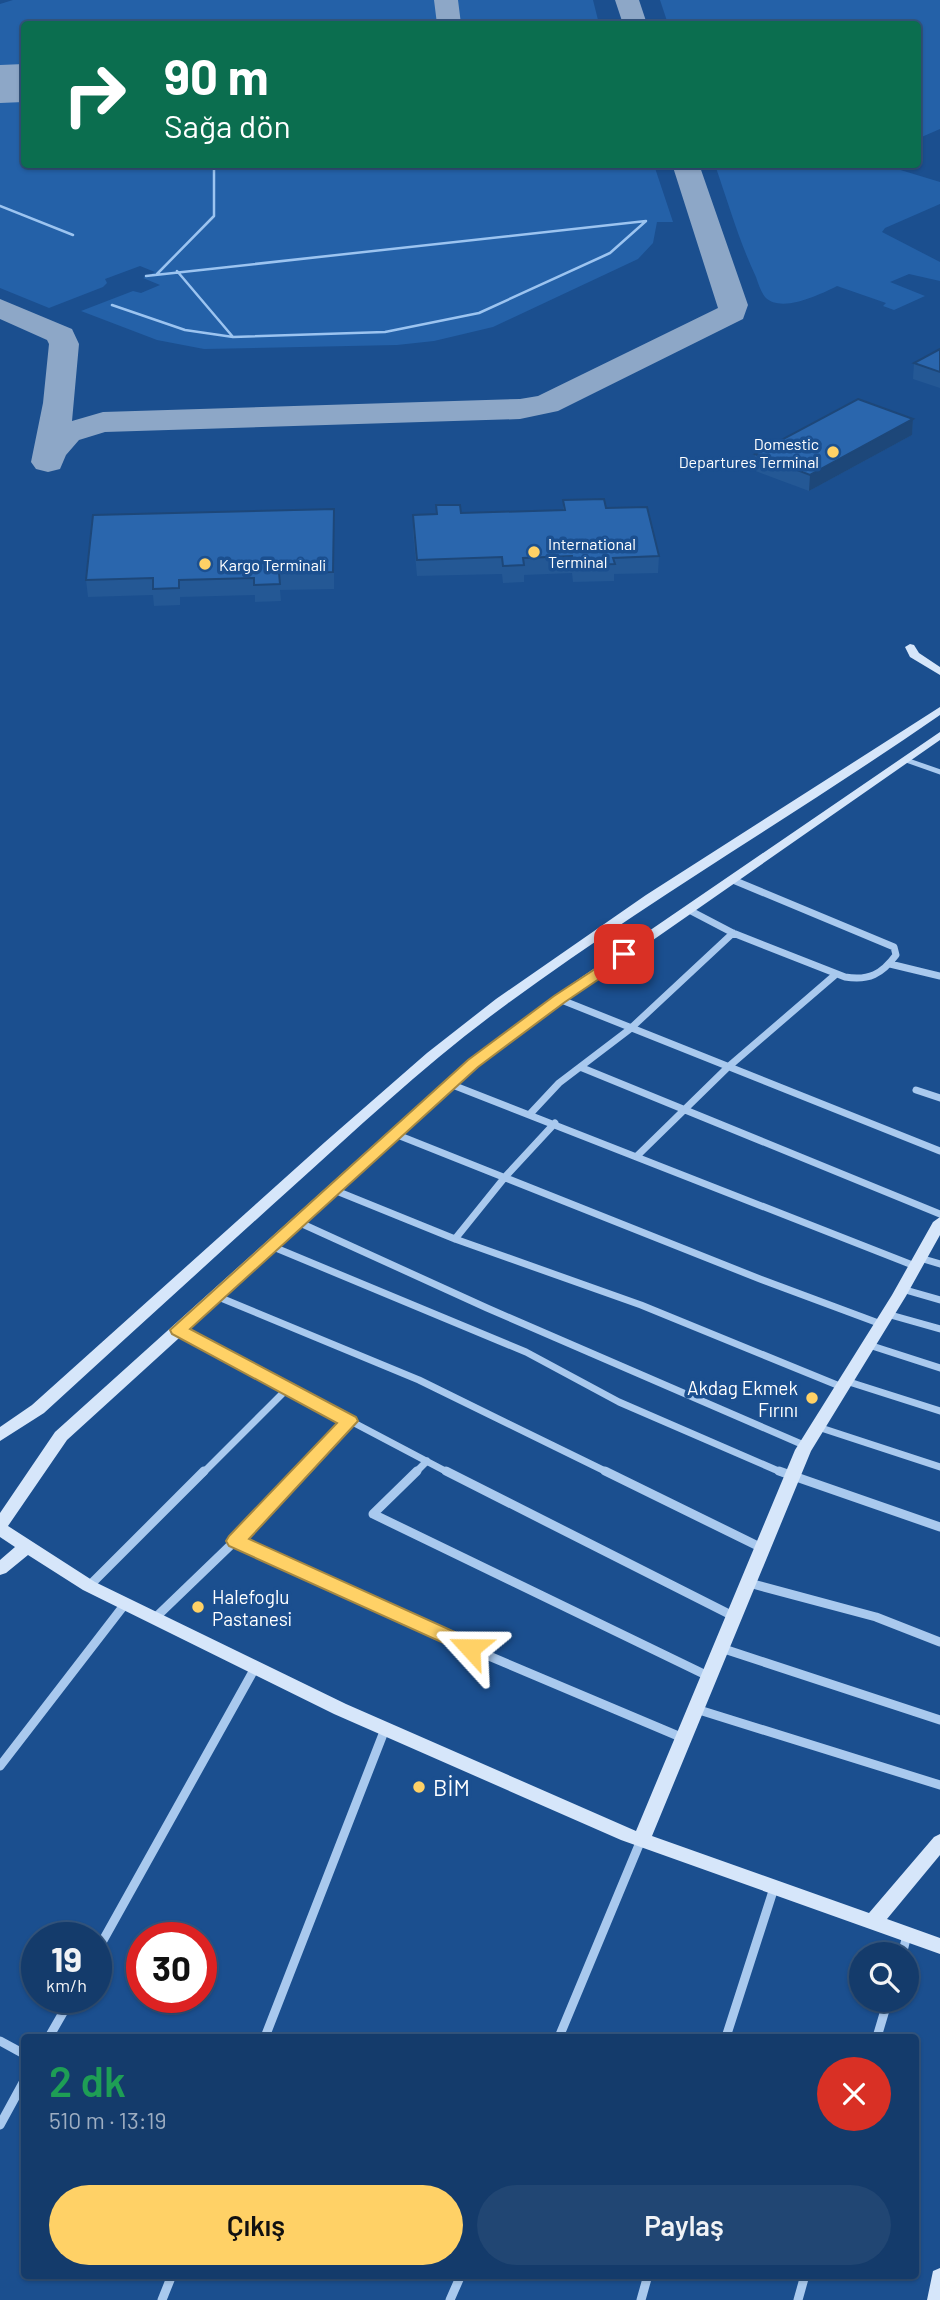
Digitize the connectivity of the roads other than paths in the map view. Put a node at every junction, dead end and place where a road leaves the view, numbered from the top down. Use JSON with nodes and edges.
{"nodes":[{"id":1,"x":910,"y":647,"type":"dead end"},
{"id":2,"x":940,"y":671,"type":"edge"},
{"id":3,"x":940,"y":710,"type":"edge"},
{"id":4,"x":940,"y":735,"type":"edge"},
{"id":5,"x":906,"y":760,"type":"junction"},
{"id":6,"x":940,"y":772,"type":"edge"},
{"id":7,"x":733,"y":880,"type":"junction"},
{"id":8,"x":689,"y":910,"type":"junction"},
{"id":9,"x":733,"y":933,"type":"junction"},
{"id":10,"x":890,"y":964,"type":"junction"},
{"id":11,"x":835,"y":975,"type":"junction"},
{"id":12,"x":940,"y":975,"type":"edge"},
{"id":13,"x":559,"y":999,"type":"junction"},
{"id":14,"x":630,"y":1029,"type":"junction"},
{"id":15,"x":580,"y":1067,"type":"junction"},
{"id":16,"x":727,"y":1068,"type":"junction"},
{"id":17,"x":450,"y":1084,"type":"junction"},
{"id":18,"x":916,"y":1090,"type":"dead end"},
{"id":19,"x":940,"y":1098,"type":"edge"},
{"id":20,"x":682,"y":1110,"type":"junction"},
{"id":21,"x":530,"y":1114,"type":"junction"},
{"id":22,"x":555,"y":1123,"type":"junction"},
{"id":23,"x":395,"y":1134,"type":"junction"},
{"id":24,"x":940,"y":1151,"type":"edge"},
{"id":25,"x":637,"y":1156,"type":"junction"},
{"id":26,"x":505,"y":1177,"type":"junction"},
{"id":27,"x":334,"y":1190,"type":"junction"},
{"id":28,"x":940,"y":1214,"type":"edge"},
{"id":29,"x":298,"y":1222,"type":"junction"},
{"id":30,"x":940,"y":1222,"type":"edge"},
{"id":31,"x":455,"y":1239,"type":"junction"},
{"id":32,"x":271,"y":1246,"type":"junction"},
{"id":33,"x":917,"y":1262,"type":"junction"},
{"id":34,"x":940,"y":1264,"type":"edge"},
{"id":35,"x":902,"y":1289,"type":"junction"},
{"id":36,"x":216,"y":1296,"type":"junction"},
{"id":37,"x":940,"y":1300,"type":"edge"},
{"id":38,"x":884,"y":1319,"type":"junction"},
{"id":39,"x":940,"y":1329,"type":"edge"},
{"id":40,"x":178,"y":1330,"type":"junction"},
{"id":41,"x":868,"y":1344,"type":"junction"},
{"id":42,"x":940,"y":1368,"type":"edge"},
{"id":43,"x":844,"y":1384,"type":"junction"},
{"id":44,"x":287,"y":1389,"type":"junction"},
{"id":45,"x":940,"y":1411,"type":"edge"},
{"id":46,"x":349,"y":1421,"type":"junction"},
{"id":47,"x":818,"y":1426,"type":"junction"},
{"id":48,"x":0,"y":1436,"type":"edge"},
{"id":49,"x":806,"y":1446,"type":"junction"},
{"id":50,"x":427,"y":1461,"type":"junction"},
{"id":51,"x":940,"y":1467,"type":"edge"},
{"id":52,"x":792,"y":1477,"type":"junction"},
{"id":53,"x":0,"y":1527,"type":"edge"},
{"id":54,"x":940,"y":1527,"type":"edge"},
{"id":55,"x":235,"y":1541,"type":"junction"},
{"id":56,"x":26,"y":1547,"type":"junction"},
{"id":57,"x":762,"y":1548,"type":"junction"},
{"id":58,"x":0,"y":1569,"type":"edge"},
{"id":59,"x":748,"y":1583,"type":"junction"},
{"id":60,"x":89,"y":1586,"type":"junction"},
{"id":61,"x":125,"y":1604,"type":"junction"},
{"id":62,"x":734,"y":1616,"type":"junction"},
{"id":63,"x":155,"y":1618,"type":"junction"},
{"id":64,"x":940,"y":1642,"type":"edge"},
{"id":65,"x":721,"y":1648,"type":"junction"},
{"id":66,"x":255,"y":1668,"type":"junction"},
{"id":67,"x":709,"y":1677,"type":"junction"},
{"id":68,"x":695,"y":1709,"type":"junction"},
{"id":69,"x":940,"y":1720,"type":"edge"},
{"id":70,"x":385,"y":1729,"type":"junction"},
{"id":71,"x":683,"y":1738,"type":"junction"},
{"id":72,"x":0,"y":1766,"type":"edge"},
{"id":73,"x":940,"y":1784,"type":"edge"},
{"id":74,"x":641,"y":1840,"type":"junction"},
{"id":75,"x":940,"y":1842,"type":"edge"},
{"id":76,"x":774,"y":1888,"type":"junction"},
{"id":77,"x":872,"y":1923,"type":"junction"},
{"id":78,"x":112,"y":1924,"type":"edge"},
{"id":79,"x":908,"y":1935,"type":"junction"},
{"id":80,"x":906,"y":1942,"type":"edge"},
{"id":81,"x":940,"y":1946,"type":"edge"},
{"id":82,"x":884,"y":2012,"type":"edge"},
{"id":83,"x":63,"y":2013,"type":"edge"},
{"id":84,"x":51,"y":2034,"type":"edge"},
{"id":85,"x":266,"y":2034,"type":"edge"},
{"id":86,"x":560,"y":2034,"type":"edge"},
{"id":87,"x":727,"y":2034,"type":"edge"},
{"id":88,"x":878,"y":2034,"type":"edge"},
{"id":89,"x":0,"y":2041,"type":"edge"},
{"id":90,"x":21,"y":2052,"type":"edge"},
{"id":91,"x":21,"y":2086,"type":"edge"},
{"id":92,"x":0,"y":2125,"type":"edge"},
{"id":93,"x":940,"y":2278,"type":"edge"},
{"id":94,"x":170,"y":2279,"type":"edge"},
{"id":95,"x":459,"y":2279,"type":"edge"},
{"id":96,"x":647,"y":2279,"type":"edge"},
{"id":97,"x":805,"y":2279,"type":"edge"},
{"id":98,"x":162,"y":2300,"type":"edge"},
{"id":99,"x":450,"y":2300,"type":"edge"},
{"id":100,"x":640,"y":2300,"type":"edge"},
{"id":101,"x":798,"y":2300,"type":"edge"},
{"id":102,"x":937,"y":2300,"type":"edge"}],
"edges":[{"from":1,"to":2,"type":"main road"},
{"from":3,"to":48,"type":"main road"},
{"from":4,"to":5,"type":"main road"},
{"from":5,"to":6,"type":"street"},
{"from":5,"to":7,"type":"main road"},
{"from":7,"to":8,"type":"main road"},
{"from":7,"to":10,"type":"street"},
{"from":8,"to":9,"type":"street"},
{"from":8,"to":13,"type":"main road"},
{"from":9,"to":11,"type":"street"},
{"from":9,"to":14,"type":"street"},
{"from":10,"to":11,"type":"street"},
{"from":10,"to":12,"type":"street"},
{"from":11,"to":16,"type":"street"},
{"from":13,"to":14,"type":"street"},
{"from":13,"to":17,"type":"main road"},
{"from":14,"to":15,"type":"street"},
{"from":14,"to":16,"type":"street"},
{"from":15,"to":20,"type":"street"},
{"from":15,"to":21,"type":"street"},
{"from":16,"to":20,"type":"street"},
{"from":16,"to":24,"type":"street"},
{"from":17,"to":21,"type":"street"},
{"from":17,"to":23,"type":"main road"},
{"from":18,"to":19,"type":"street"},
{"from":20,"to":25,"type":"street"},
{"from":20,"to":28,"type":"street"},
{"from":21,"to":22,"type":"street"},
{"from":22,"to":25,"type":"street"},
{"from":22,"to":26,"type":"street"},
{"from":23,"to":26,"type":"street"},
{"from":23,"to":27,"type":"main road"},
{"from":25,"to":33,"type":"street"},
{"from":26,"to":31,"type":"street"},
{"from":26,"to":38,"type":"street"},
{"from":27,"to":29,"type":"main road"},
{"from":27,"to":31,"type":"street"},
{"from":29,"to":32,"type":"main road"},
{"from":29,"to":49,"type":"street"},
{"from":30,"to":33,"type":"main road"},
{"from":31,"to":43,"type":"street"},
{"from":32,"to":36,"type":"main road"},
{"from":32,"to":52,"type":"street"},
{"from":33,"to":34,"type":"street"},
{"from":33,"to":35,"type":"main road"},
{"from":35,"to":37,"type":"street"},
{"from":35,"to":38,"type":"main road"},
{"from":36,"to":40,"type":"main road"},
{"from":36,"to":57,"type":"street"},
{"from":38,"to":39,"type":"street"},
{"from":38,"to":41,"type":"main road"},
{"from":40,"to":44,"type":"street"},
{"from":40,"to":53,"type":"main road"},
{"from":41,"to":42,"type":"street"},
{"from":41,"to":43,"type":"main road"},
{"from":43,"to":45,"type":"street"},
{"from":43,"to":47,"type":"main road"},
{"from":44,"to":46,"type":"street"},
{"from":44,"to":60,"type":"street"},
{"from":46,"to":50,"type":"street"},
{"from":46,"to":55,"type":"street"},
{"from":47,"to":49,"type":"main road"},
{"from":47,"to":51,"type":"street"},
{"from":49,"to":52,"type":"main road"},
{"from":50,"to":62,"type":"street"},
{"from":50,"to":67,"type":"street"},
{"from":52,"to":54,"type":"street"},
{"from":52,"to":57,"type":"main road"},
{"from":53,"to":56,"type":"main road"},
{"from":55,"to":63,"type":"street"},
{"from":55,"to":71,"type":"street"},
{"from":56,"to":58,"type":"main road"},
{"from":56,"to":60,"type":"main road"},
{"from":57,"to":59,"type":"main road"},
{"from":59,"to":62,"type":"main road"},
{"from":59,"to":64,"type":"street"},
{"from":60,"to":61,"type":"main road"},
{"from":61,"to":63,"type":"main road"},
{"from":61,"to":72,"type":"street"},
{"from":62,"to":65,"type":"main road"},
{"from":63,"to":66,"type":"main road"},
{"from":65,"to":67,"type":"main road"},
{"from":65,"to":69,"type":"street"},
{"from":66,"to":70,"type":"main road"},
{"from":66,"to":78,"type":"street"},
{"from":67,"to":68,"type":"main road"},
{"from":68,"to":71,"type":"main road"},
{"from":68,"to":73,"type":"street"},
{"from":70,"to":74,"type":"main road"},
{"from":70,"to":85,"type":"street"},
{"from":71,"to":74,"type":"main road"},
{"from":74,"to":76,"type":"main road"},
{"from":74,"to":86,"type":"street"},
{"from":75,"to":77,"type":"main road"},
{"from":76,"to":77,"type":"main road"},
{"from":76,"to":87,"type":"street"},
{"from":77,"to":79,"type":"main road"},
{"from":79,"to":80,"type":"street"},
{"from":79,"to":81,"type":"main road"},
{"from":82,"to":88,"type":"street"},
{"from":83,"to":84,"type":"street"},
{"from":89,"to":90,"type":"street"},
{"from":91,"to":92,"type":"street"},
{"from":93,"to":102,"type":"main road"},
{"from":94,"to":98,"type":"street"},
{"from":95,"to":99,"type":"street"},
{"from":96,"to":100,"type":"street"},
{"from":97,"to":101,"type":"street"}]}
